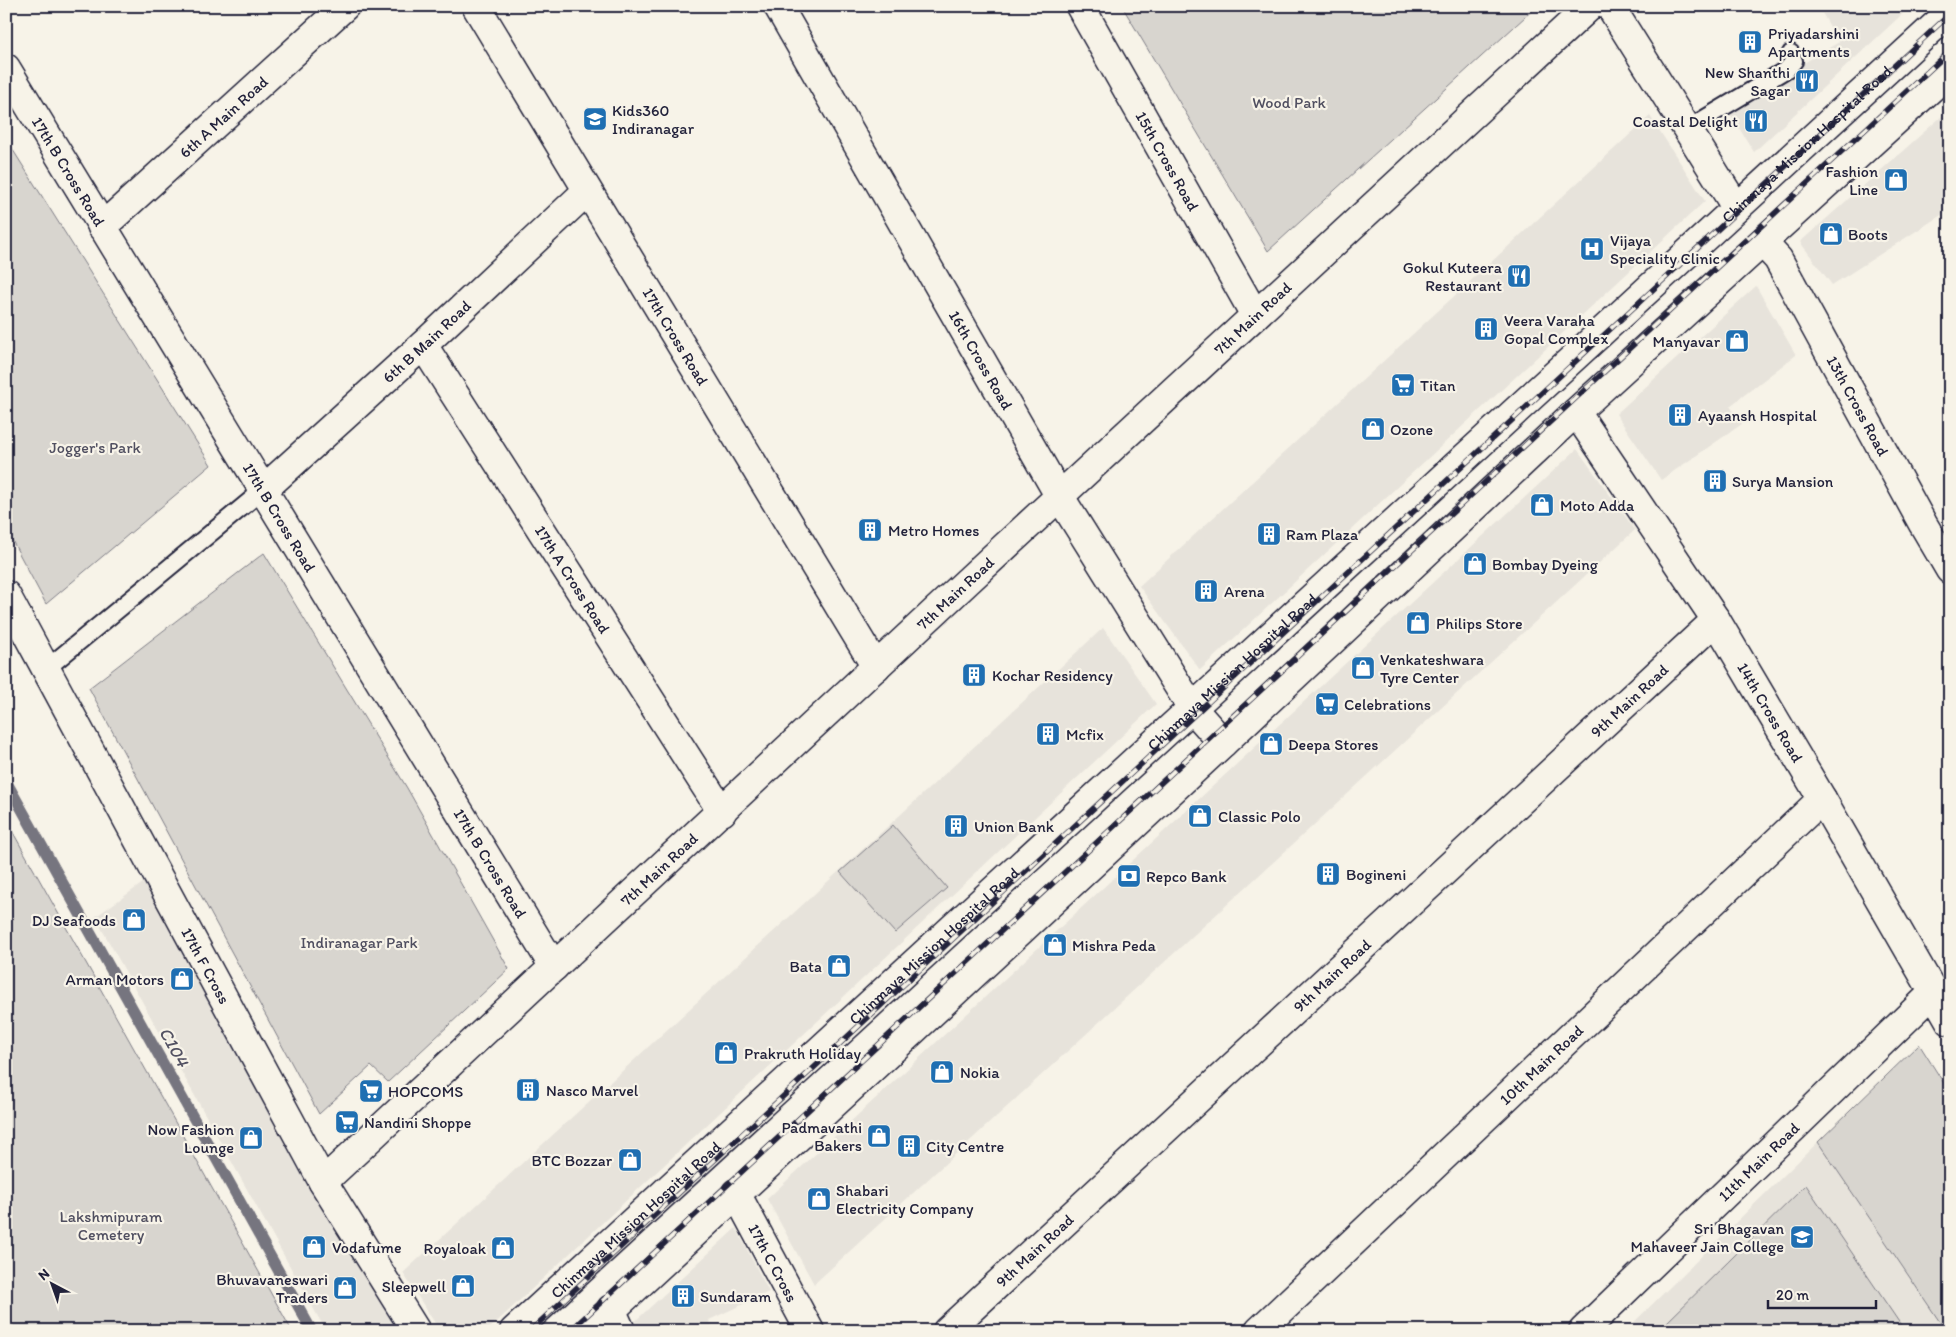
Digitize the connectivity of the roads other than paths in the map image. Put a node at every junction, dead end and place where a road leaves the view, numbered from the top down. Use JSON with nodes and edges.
{"nodes":[{"id":1,"x":345,"y":6,"type":"edge"},
{"id":2,"x":476,"y":6,"type":"edge"},
{"id":3,"x":778,"y":6,"type":"edge"},
{"id":4,"x":1080,"y":6,"type":"edge"},
{"id":5,"x":1590,"y":6,"type":"edge"},
{"id":6,"x":1610,"y":6,"type":"edge"},
{"id":7,"x":1950,"y":12,"type":"edge"},
{"id":8,"x":1791,"y":53,"type":"dead end"},
{"id":9,"x":6,"y":68,"type":"edge"},
{"id":10,"x":1950,"y":71,"type":"edge"},
{"id":11,"x":1687,"y":129,"type":"junction"},
{"id":12,"x":587,"y":191,"type":"junction"},
{"id":13,"x":1736,"y":207,"type":"junction"},
{"id":14,"x":102,"y":227,"type":"junction"},
{"id":15,"x":1763,"y":243,"type":"junction"},
{"id":16,"x":1255,"y":315,"type":"junction"},
{"id":17,"x":424,"y":345,"type":"junction"},
{"id":18,"x":1576,"y":412,"type":"junction"},
{"id":19,"x":263,"y":490,"type":"junction"},
{"id":20,"x":1060,"y":497,"type":"junction"},
{"id":21,"x":1950,"y":570,"type":"edge"},
{"id":22,"x":6,"y":595,"type":"edge"},
{"id":23,"x":1716,"y":620,"type":"junction"},
{"id":24,"x":876,"y":667,"type":"junction"},
{"id":25,"x":46,"y":669,"type":"junction"},
{"id":26,"x":1192,"y":708,"type":"junction"},
{"id":27,"x":1222,"y":743,"type":"junction"},
{"id":28,"x":1822,"y":799,"type":"junction"},
{"id":29,"x":722,"y":812,"type":"junction"},
{"id":30,"x":554,"y":967,"type":"junction"},
{"id":31,"x":1933,"y":993,"type":"junction"},
{"id":32,"x":1950,"y":1021,"type":"edge"},
{"id":33,"x":323,"y":1182,"type":"junction"},
{"id":34,"x":736,"y":1193,"type":"junction"},
{"id":35,"x":616,"y":1320,"type":"edge"},
{"id":36,"x":416,"y":1331,"type":"edge"},
{"id":37,"x":514,"y":1331,"type":"edge"},
{"id":38,"x":589,"y":1331,"type":"edge"},
{"id":39,"x":810,"y":1331,"type":"edge"},
{"id":40,"x":947,"y":1331,"type":"edge"},
{"id":41,"x":1260,"y":1331,"type":"edge"},
{"id":42,"x":1583,"y":1331,"type":"edge"}],
"edges":[{"from":1,"to":14,"type":"street","name":"6th A Main Road"},
{"from":2,"to":12,"type":"street","name":"17th Cross Road"},
{"from":3,"to":20,"type":"street","name":"16th Cross Road"},
{"from":4,"to":16,"type":"street","name":"15th Cross Road"},
{"from":5,"to":16,"type":"street","name":"7th Main Road"},
{"from":6,"to":11,"type":"street"},
{"from":7,"to":13,"type":"street","name":"Chinmaya Mission Hospital Road"},
{"from":8,"to":11,"type":"lane"},
{"from":9,"to":14,"type":"street","name":"17th B Cross Road"},
{"from":10,"to":15,"type":"street"},
{"from":11,"to":13,"type":"street"},
{"from":12,"to":17,"type":"street","name":"6th B Main Road"},
{"from":12,"to":24,"type":"street","name":"17th Cross Road"},
{"from":13,"to":26,"type":"street","name":"Chinmaya Mission Hospital Road"},
{"from":14,"to":19,"type":"street","name":"17th B Cross Road"},
{"from":15,"to":18,"type":"street"},
{"from":15,"to":21,"type":"street","name":"13th Cross Road"},
{"from":16,"to":20,"type":"street","name":"7th Main Road"},
{"from":17,"to":19,"type":"street","name":"6th B Main Road"},
{"from":17,"to":29,"type":"street","name":"17th A Cross Road"},
{"from":18,"to":23,"type":"street","name":"14th Cross Road"},
{"from":18,"to":27,"type":"street"},
{"from":19,"to":25,"type":"lane"},
{"from":19,"to":30,"type":"street","name":"17th B Cross Road"},
{"from":20,"to":24,"type":"street","name":"7th Main Road"},
{"from":20,"to":26,"type":"street","name":"16th Cross Road"},
{"from":22,"to":25,"type":"street","name":"17th F Cross"},
{"from":23,"to":28,"type":"street","name":"14th Cross Road"},
{"from":23,"to":40,"type":"street","name":"9th Main Road"},
{"from":24,"to":29,"type":"street","name":"7th Main Road"},
{"from":25,"to":33,"type":"street","name":"17th F Cross"},
{"from":26,"to":27,"type":"street","name":"16th Cross Road"},
{"from":26,"to":37,"type":"street","name":"Chinmaya Mission Hospital Road"},
{"from":27,"to":34,"type":"street"},
{"from":28,"to":31,"type":"street","name":"14th Cross Road"},
{"from":28,"to":41,"type":"street","name":"10th Main Road"},
{"from":29,"to":30,"type":"street","name":"7th Main Road"},
{"from":30,"to":33,"type":"street","name":"7th Main Road"},
{"from":31,"to":32,"type":"street","name":"14th Cross Road"},
{"from":31,"to":42,"type":"street","name":"11th Main Road"},
{"from":33,"to":36,"type":"street","name":"17th F Cross"},
{"from":34,"to":35,"type":"street"},
{"from":34,"to":39,"type":"street","name":"17th C Cross"},
{"from":35,"to":38,"type":"street"}]}
